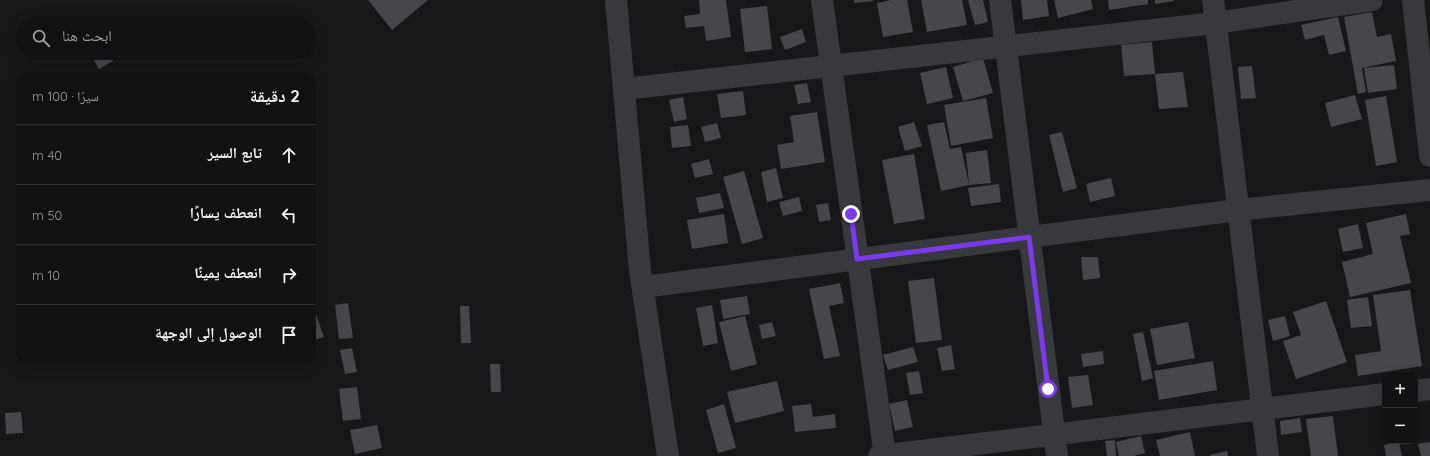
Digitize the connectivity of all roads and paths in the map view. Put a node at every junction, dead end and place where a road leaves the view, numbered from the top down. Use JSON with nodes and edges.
{"nodes":[{"id":1,"x":616,"y":0,"type":"edge"},
{"id":2,"x":822,"y":0,"type":"edge"},
{"id":3,"x":1000,"y":0,"type":"edge"},
{"id":4,"x":1213,"y":0,"type":"edge"},
{"id":5,"x":1372,"y":0,"type":"edge"},
{"id":6,"x":1413,"y":0,"type":"edge"},
{"id":7,"x":1215,"y":23,"type":"junction"},
{"id":8,"x":1006,"y":46,"type":"junction"},
{"id":9,"x":831,"y":66,"type":"junction"},
{"id":10,"x":624,"y":89,"type":"junction"},
{"id":11,"x":1430,"y":156,"type":"edge"},
{"id":12,"x":1430,"y":190,"type":"edge"},
{"id":13,"x":1238,"y":210,"type":"junction"},
{"id":14,"x":1029,"y":237,"type":"junction"},
{"id":15,"x":857,"y":259,"type":"junction"},
{"id":16,"x":643,"y":287,"type":"junction"},
{"id":17,"x":1430,"y":389,"type":"edge"},
{"id":18,"x":1418,"y":391,"type":"edge"},
{"id":19,"x":1382,"y":394,"type":"edge"},
{"id":20,"x":1262,"y":409,"type":"junction"},
{"id":21,"x":1054,"y":435,"type":"junction"},
{"id":22,"x":668,"y":456,"type":"edge"},
{"id":23,"x":883,"y":456,"type":"edge"},
{"id":24,"x":1057,"y":456,"type":"edge"},
{"id":25,"x":1268,"y":456,"type":"edge"}],
"edges":[{"from":1,"to":10,"type":"street"},
{"from":2,"to":9,"type":"street"},
{"from":3,"to":8,"type":"street"},
{"from":4,"to":7,"type":"street"},
{"from":5,"to":7,"type":"street"},
{"from":6,"to":11,"type":"street"},
{"from":7,"to":8,"type":"street"},
{"from":7,"to":13,"type":"street"},
{"from":8,"to":9,"type":"street"},
{"from":8,"to":14,"type":"street"},
{"from":9,"to":10,"type":"street"},
{"from":9,"to":15,"type":"street"},
{"from":10,"to":16,"type":"street"},
{"from":12,"to":13,"type":"street"},
{"from":13,"to":14,"type":"street"},
{"from":13,"to":20,"type":"street"},
{"from":14,"to":15,"type":"street"},
{"from":14,"to":21,"type":"street"},
{"from":15,"to":16,"type":"street"},
{"from":15,"to":23,"type":"street"},
{"from":16,"to":22,"type":"street"},
{"from":17,"to":18,"type":"street"},
{"from":19,"to":20,"type":"street"},
{"from":20,"to":21,"type":"street"},
{"from":20,"to":25,"type":"street"},
{"from":21,"to":23,"type":"street"},
{"from":21,"to":24,"type":"street"}]}
